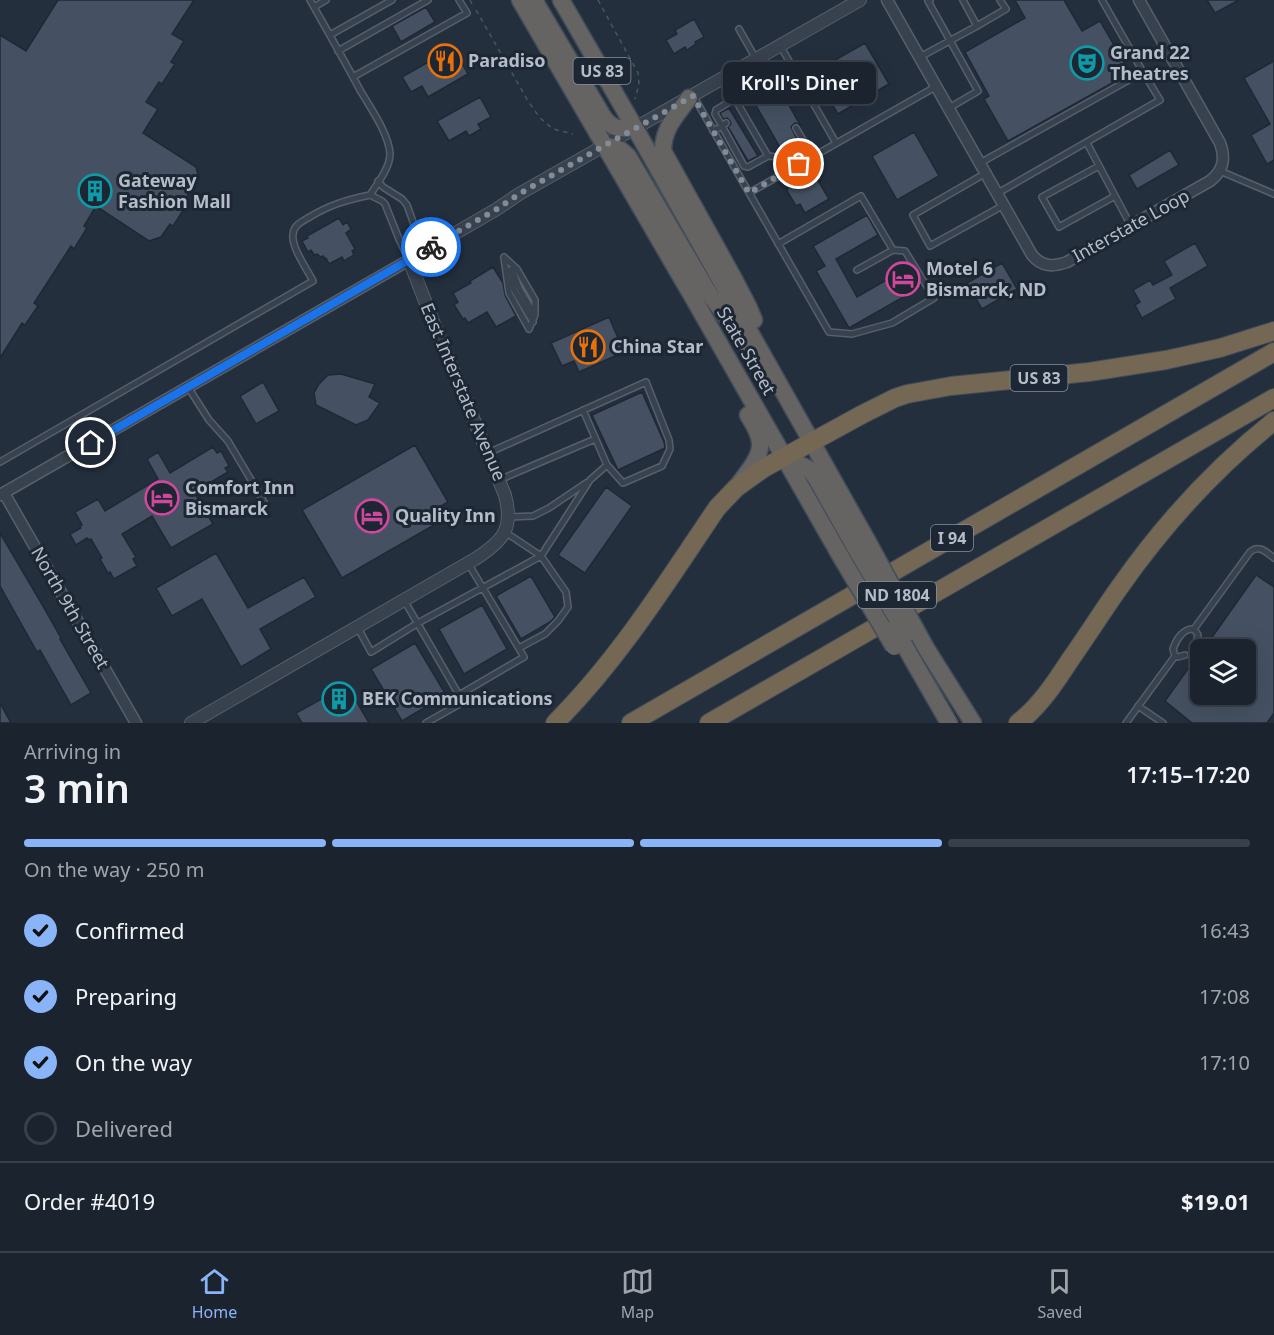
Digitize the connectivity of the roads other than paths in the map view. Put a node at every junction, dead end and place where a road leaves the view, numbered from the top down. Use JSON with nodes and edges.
{"nodes":[{"id":1,"x":310,"y":0,"type":"edge"},
{"id":2,"x":326,"y":0,"type":"edge"},
{"id":3,"x":392,"y":0,"type":"edge"},
{"id":4,"x":428,"y":0,"type":"edge"},
{"id":5,"x":459,"y":0,"type":"edge"},
{"id":6,"x":520,"y":0,"type":"edge"},
{"id":7,"x":534,"y":0,"type":"edge"},
{"id":8,"x":547,"y":0,"type":"edge"},
{"id":9,"x":561,"y":0,"type":"edge"},
{"id":10,"x":860,"y":0,"type":"edge"},
{"id":11,"x":887,"y":0,"type":"edge"},
{"id":12,"x":930,"y":0,"type":"edge"},
{"id":13,"x":963,"y":0,"type":"edge"},
{"id":14,"x":1000,"y":0,"type":"edge"},
{"id":15,"x":1102,"y":0,"type":"edge"},
{"id":16,"x":1139,"y":0,"type":"edge"},
{"id":17,"x":314,"y":7,"type":"junction"},
{"id":18,"x":977,"y":26,"type":"junction"},
{"id":19,"x":739,"y":29,"type":"dead end"},
{"id":20,"x":330,"y":35,"type":"junction"},
{"id":21,"x":950,"y":40,"type":"junction"},
{"id":22,"x":584,"y":41,"type":"junction"},
{"id":23,"x":780,"y":46,"type":"junction"},
{"id":24,"x":338,"y":51,"type":"junction"},
{"id":25,"x":920,"y":57,"type":"junction"},
{"id":26,"x":752,"y":62,"type":"junction"},
{"id":27,"x":1143,"y":72,"type":"junction"},
{"id":28,"x":732,"y":74,"type":"junction"},
{"id":29,"x":353,"y":77,"type":"junction"},
{"id":30,"x":762,"y":82,"type":"junction"},
{"id":31,"x":770,"y":83,"type":"dead end"},
{"id":32,"x":937,"y":86,"type":"junction"},
{"id":33,"x":743,"y":94,"type":"junction"},
{"id":34,"x":691,"y":97,"type":"junction"},
{"id":35,"x":735,"y":99,"type":"junction"},
{"id":36,"x":949,"y":108,"type":"junction"},
{"id":37,"x":744,"y":114,"type":"junction"},
{"id":38,"x":735,"y":118,"type":"dead end"},
{"id":39,"x":749,"y":123,"type":"junction"},
{"id":40,"x":724,"y":125,"type":"junction"},
{"id":41,"x":635,"y":128,"type":"junction"},
{"id":42,"x":741,"y":128,"type":"dead end"},
{"id":43,"x":796,"y":128,"type":"dead end"},
{"id":44,"x":713,"y":131,"type":"junction"},
{"id":45,"x":754,"y":132,"type":"junction"},
{"id":46,"x":746,"y":137,"type":"dead end"},
{"id":47,"x":836,"y":143,"type":"junction"},
{"id":48,"x":1087,"y":143,"type":"junction"},
{"id":49,"x":761,"y":144,"type":"junction"},
{"id":50,"x":605,"y":145,"type":"junction"},
{"id":51,"x":753,"y":148,"type":"dead end"},
{"id":52,"x":768,"y":156,"type":"junction"},
{"id":53,"x":1099,"y":166,"type":"junction"},
{"id":54,"x":983,"y":168,"type":"junction"},
{"id":55,"x":1221,"y":171,"type":"junction"},
{"id":56,"x":378,"y":181,"type":"junction"},
{"id":57,"x":630,"y":189,"type":"junction"},
{"id":58,"x":749,"y":193,"type":"junction"},
{"id":59,"x":998,"y":193,"type":"junction"},
{"id":60,"x":1274,"y":194,"type":"edge"},
{"id":61,"x":370,"y":195,"type":"junction"},
{"id":62,"x":1115,"y":196,"type":"junction"},
{"id":63,"x":1004,"y":205,"type":"junction"},
{"id":64,"x":1131,"y":226,"type":"junction"},
{"id":65,"x":778,"y":244,"type":"junction"},
{"id":66,"x":425,"y":250,"type":"junction"},
{"id":67,"x":893,"y":250,"type":"junction"},
{"id":68,"x":504,"y":257,"type":"junction"},
{"id":69,"x":410,"y":260,"type":"junction"},
{"id":70,"x":857,"y":270,"type":"dead end"},
{"id":71,"x":533,"y":322,"type":"junction"},
{"id":72,"x":1274,"y":331,"type":"edge"},
{"id":73,"x":1274,"y":352,"type":"edge"},
{"id":74,"x":772,"y":372,"type":"junction"},
{"id":75,"x":188,"y":387,"type":"junction"},
{"id":76,"x":1274,"y":398,"type":"edge"},
{"id":77,"x":583,"y":410,"type":"junction"},
{"id":78,"x":1274,"y":421,"type":"edge"},
{"id":79,"x":595,"y":439,"type":"junction"},
{"id":80,"x":812,"y":441,"type":"junction"},
{"id":81,"x":488,"y":453,"type":"junction"},
{"id":82,"x":784,"y":457,"type":"junction"},
{"id":83,"x":0,"y":462,"type":"edge"},
{"id":84,"x":607,"y":465,"type":"junction"},
{"id":85,"x":499,"y":480,"type":"junction"},
{"id":86,"x":590,"y":480,"type":"junction"},
{"id":87,"x":736,"y":488,"type":"junction"},
{"id":88,"x":2,"y":494,"type":"edge"},
{"id":89,"x":264,"y":502,"type":"dead end"},
{"id":90,"x":509,"y":517,"type":"junction"},
{"id":91,"x":505,"y":532,"type":"junction"},
{"id":92,"x":854,"y":550,"type":"junction"},
{"id":93,"x":541,"y":556,"type":"junction"},
{"id":94,"x":1274,"y":558,"type":"edge"},
{"id":95,"x":468,"y":563,"type":"junction"},
{"id":96,"x":483,"y":587,"type":"junction"},
{"id":97,"x":404,"y":600,"type":"junction"},
{"id":98,"x":418,"y":623,"type":"junction"},
{"id":99,"x":358,"y":627,"type":"junction"},
{"id":100,"x":1194,"y":629,"type":"junction"},
{"id":101,"x":1197,"y":639,"type":"dead end"},
{"id":102,"x":519,"y":648,"type":"junction"},
{"id":103,"x":914,"y":655,"type":"junction"},
{"id":104,"x":1185,"y":655,"type":"dead end"},
{"id":105,"x":1175,"y":656,"type":"junction"},
{"id":106,"x":459,"y":695,"type":"junction"},
{"id":107,"x":1138,"y":706,"type":"junction"},
{"id":108,"x":207,"y":719,"type":"edge"},
{"id":109,"x":136,"y":723,"type":"edge"},
{"id":110,"x":190,"y":723,"type":"edge"},
{"id":111,"x":426,"y":723,"type":"edge"},
{"id":112,"x":555,"y":723,"type":"edge"},
{"id":113,"x":631,"y":723,"type":"edge"},
{"id":114,"x":709,"y":723,"type":"edge"},
{"id":115,"x":937,"y":723,"type":"edge"},
{"id":116,"x":949,"y":723,"type":"edge"},
{"id":117,"x":973,"y":723,"type":"edge"},
{"id":118,"x":1018,"y":723,"type":"edge"},
{"id":119,"x":1126,"y":723,"type":"edge"},
{"id":120,"x":1163,"y":723,"type":"edge"}],
"edges":[{"from":1,"to":17,"type":"lane"},
{"from":2,"to":17,"type":"lane"},
{"from":3,"to":20,"type":"lane"},
{"from":4,"to":24,"type":"lane"},
{"from":5,"to":29,"type":"lane"},
{"from":6,"to":50,"type":"highway","name":"State Street","number":"US 83"},
{"from":7,"to":41,"type":"highway"},
{"from":8,"to":22,"type":"highway"},
{"from":9,"to":22,"type":"highway","name":"State Street","number":"US 83"},
{"from":10,"to":23,"type":"street"},
{"from":11,"to":25,"type":"street","name":"Interstate Loop"},
{"from":12,"to":21,"type":"lane"},
{"from":13,"to":18,"type":"lane"},
{"from":14,"to":18,"type":"lane"},
{"from":15,"to":27,"type":"lane"},
{"from":16,"to":55,"type":"street"},
{"from":17,"to":20,"type":"lane"},
{"from":18,"to":21,"type":"lane"},
{"from":19,"to":26,"type":"lane"},
{"from":20,"to":24,"type":"lane"},
{"from":21,"to":25,"type":"lane"},
{"from":21,"to":36,"type":"lane"},
{"from":22,"to":41,"type":"highway","name":"State Street","number":"US 83"},
{"from":23,"to":26,"type":"street"},
{"from":23,"to":47,"type":"lane"},
{"from":24,"to":29,"type":"lane"},
{"from":25,"to":32,"type":"street","name":"Interstate Loop"},
{"from":26,"to":28,"type":"street"},
{"from":26,"to":30,"type":"lane"},
{"from":27,"to":48,"type":"lane"},
{"from":27,"to":54,"type":"lane"},
{"from":28,"to":33,"type":"lane"},
{"from":28,"to":34,"type":"street"},
{"from":29,"to":56,"type":"lane"},
{"from":30,"to":31,"type":"lane"},
{"from":30,"to":33,"type":"lane"},
{"from":32,"to":36,"type":"street","name":"Interstate Loop"},
{"from":32,"to":47,"type":"lane"},
{"from":33,"to":35,"type":"lane"},
{"from":34,"to":41,"type":"street"},
{"from":34,"to":44,"type":"lane"},
{"from":34,"to":74,"type":"highway"},
{"from":35,"to":37,"type":"lane"},
{"from":35,"to":40,"type":"lane"},
{"from":36,"to":54,"type":"street","name":"Interstate Loop"},
{"from":37,"to":38,"type":"lane"},
{"from":37,"to":39,"type":"lane"},
{"from":39,"to":42,"type":"lane"},
{"from":39,"to":45,"type":"lane"},
{"from":40,"to":44,"type":"lane"},
{"from":40,"to":52,"type":"lane"},
{"from":41,"to":50,"type":"street"},
{"from":41,"to":74,"type":"highway","name":"State Street","number":"US 83"},
{"from":43,"to":52,"type":"lane"},
{"from":44,"to":58,"type":"lane"},
{"from":45,"to":46,"type":"lane"},
{"from":45,"to":49,"type":"lane"},
{"from":47,"to":58,"type":"lane"},
{"from":48,"to":53,"type":"lane"},
{"from":48,"to":59,"type":"lane"},
{"from":49,"to":51,"type":"lane"},
{"from":49,"to":52,"type":"lane"},
{"from":50,"to":57,"type":"highway","name":"State Street","number":"US 83"},
{"from":50,"to":66,"type":"street"},
{"from":50,"to":74,"type":"highway"},
{"from":53,"to":62,"type":"lane"},
{"from":53,"to":62,"type":"lane"},
{"from":54,"to":59,"type":"street","name":"Interstate Loop"},
{"from":54,"to":63,"type":"lane"},
{"from":55,"to":60,"type":"lane"},
{"from":55,"to":64,"type":"street","name":"Interstate Loop"},
{"from":56,"to":61,"type":"lane"},
{"from":56,"to":66,"type":"lane"},
{"from":57,"to":82,"type":"highway","name":"State Street","number":"US 83"},
{"from":57,"to":87,"type":"highway"},
{"from":58,"to":65,"type":"lane"},
{"from":59,"to":63,"type":"street","name":"Interstate Loop"},
{"from":61,"to":69,"type":"lane"},
{"from":61,"to":83,"type":"lane"},
{"from":62,"to":64,"type":"lane"},
{"from":63,"to":64,"type":"street","name":"Interstate Loop"},
{"from":65,"to":67,"type":"lane"},
{"from":65,"to":67,"type":"lane"},
{"from":66,"to":69,"type":"street"},
{"from":67,"to":70,"type":"lane"},
{"from":68,"to":71,"type":"lane"},
{"from":68,"to":71,"type":"lane"},
{"from":68,"to":71,"type":"lane"},
{"from":69,"to":75,"type":"street"},
{"from":69,"to":81,"type":"street","name":"East Interstate Avenue"},
{"from":72,"to":80,"type":"highway","number":"US 83"},
{"from":73,"to":113,"type":"highway","number":"I 94"},
{"from":74,"to":80,"type":"highway","name":"State Street","number":"US 83"},
{"from":75,"to":88,"type":"street"},
{"from":75,"to":89,"type":"lane"},
{"from":76,"to":114,"type":"highway","number":"I 94"},
{"from":77,"to":79,"type":"lane"},
{"from":77,"to":81,"type":"lane"},
{"from":77,"to":84,"type":"lane"},
{"from":78,"to":118,"type":"highway"},
{"from":79,"to":84,"type":"lane"},
{"from":79,"to":85,"type":"lane"},
{"from":80,"to":82,"type":"highway"},
{"from":80,"to":92,"type":"highway","name":"State Street","number":"ND 1804"},
{"from":81,"to":85,"type":"street","name":"East Interstate Avenue"},
{"from":82,"to":87,"type":"highway"},
{"from":82,"to":92,"type":"highway","name":"State Street","number":"US 83"},
{"from":82,"to":92,"type":"highway"},
{"from":84,"to":86,"type":"lane"},
{"from":85,"to":90,"type":"street","name":"East Interstate Avenue"},
{"from":86,"to":90,"type":"lane"},
{"from":86,"to":93,"type":"lane"},
{"from":87,"to":112,"type":"highway"},
{"from":88,"to":109,"type":"street","name":"North 9th Street"},
{"from":90,"to":91,"type":"street","name":"East Interstate Avenue"},
{"from":91,"to":93,"type":"lane"},
{"from":91,"to":95,"type":"street"},
{"from":92,"to":103,"type":"highway","name":"State Street","number":"ND 1804","bridge":true},
{"from":92,"to":103,"type":"highway","name":"State Street","number":"US 83","bridge":true},
{"from":93,"to":96,"type":"lane"},
{"from":93,"to":102,"type":"lane"},
{"from":94,"to":100,"type":"lane"},
{"from":95,"to":96,"type":"lane"},
{"from":95,"to":97,"type":"street"},
{"from":96,"to":98,"type":"lane"},
{"from":96,"to":102,"type":"lane"},
{"from":97,"to":98,"type":"lane"},
{"from":97,"to":99,"type":"street"},
{"from":98,"to":99,"type":"lane"},
{"from":98,"to":106,"type":"lane"},
{"from":99,"to":108,"type":"street"},
{"from":100,"to":101,"type":"lane"},
{"from":100,"to":105,"type":"lane"},
{"from":102,"to":106,"type":"lane"},
{"from":103,"to":115,"type":"highway","name":"State Street","number":"US 83"},
{"from":103,"to":116,"type":"highway"},
{"from":103,"to":117,"type":"highway","name":"State Street","number":"ND 1804"},
{"from":104,"to":105,"type":"lane"},
{"from":105,"to":107,"type":"lane"},
{"from":106,"to":111,"type":"lane"},
{"from":107,"to":119,"type":"lane"},
{"from":107,"to":120,"type":"lane"},
{"from":108,"to":110,"type":"street"}]}
